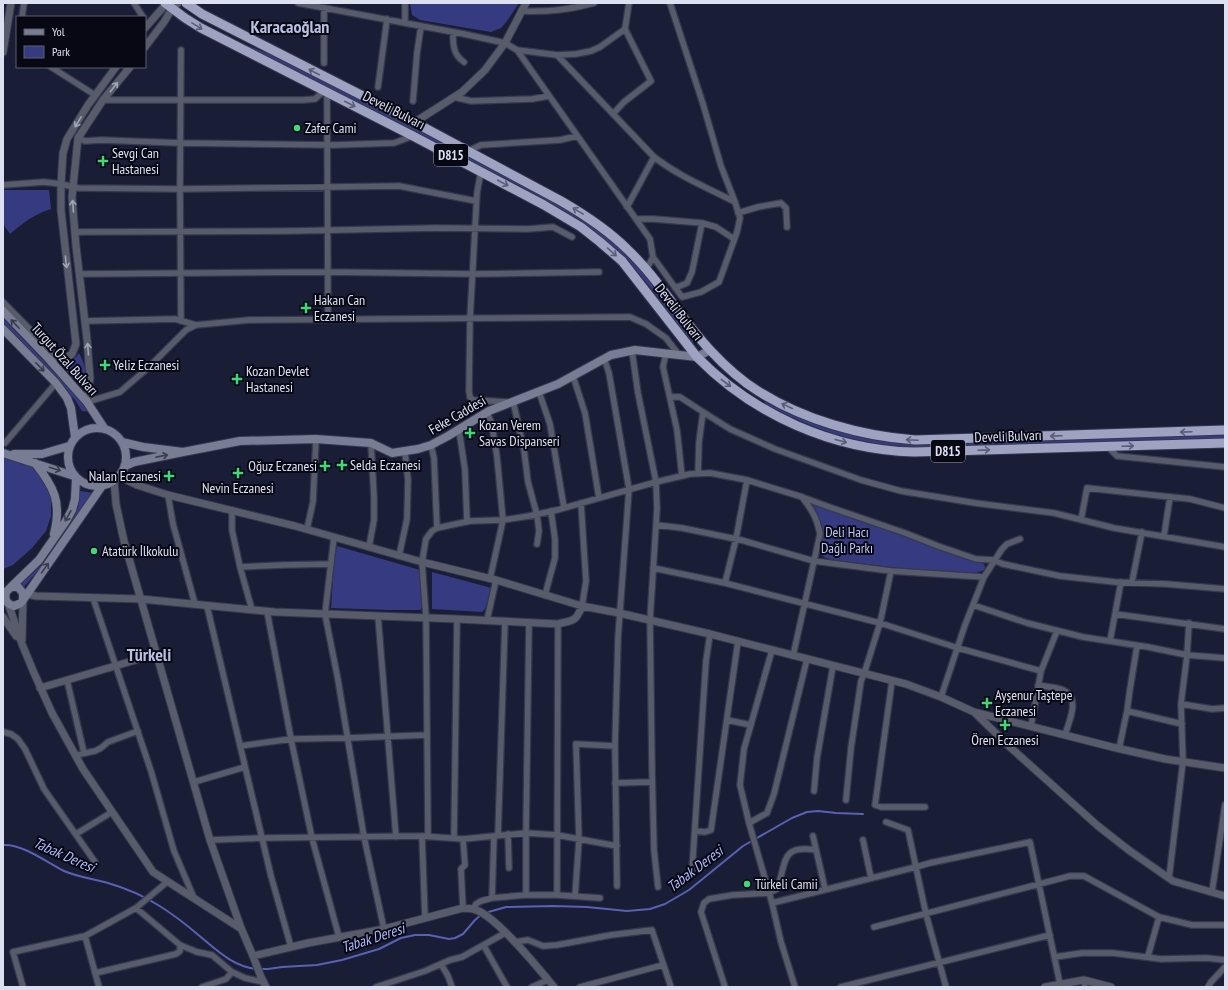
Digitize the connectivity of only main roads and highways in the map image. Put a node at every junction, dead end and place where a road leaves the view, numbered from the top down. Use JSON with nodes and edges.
{"nodes":[{"id":1,"x":186,"y":3,"type":"edge"},
{"id":2,"x":170,"y":4,"type":"edge"},
{"id":3,"x":3,"y":311,"type":"edge"},
{"id":4,"x":3,"y":329,"type":"edge"},
{"id":5,"x":710,"y":350,"type":"junction"},
{"id":6,"x":697,"y":357,"type":"junction"},
{"id":7,"x":104,"y":428,"type":"junction"},
{"id":8,"x":1225,"y":430,"type":"edge"},
{"id":9,"x":75,"y":437,"type":"junction"},
{"id":10,"x":122,"y":442,"type":"junction"},
{"id":11,"x":1225,"y":443,"type":"edge"},
{"id":12,"x":69,"y":446,"type":"junction"},
{"id":13,"x":183,"y":452,"type":"junction"},
{"id":14,"x":6,"y":454,"type":"edge"},
{"id":15,"x":35,"y":463,"type":"junction"},
{"id":16,"x":125,"y":466,"type":"junction"},
{"id":17,"x":75,"y":477,"type":"junction"},
{"id":18,"x":102,"y":486,"type":"junction"},
{"id":19,"x":52,"y":541,"type":"junction"},
{"id":20,"x":7,"y":589,"type":"edge"},
{"id":21,"x":25,"y":597,"type":"junction"},
{"id":22,"x":5,"y":601,"type":"edge"}],
"edges":[{"from":5,"to":1,"type":"highway","name":"Develi Bulvarı","number":"D815","one_way":true},
{"from":2,"to":6,"type":"highway","name":"Develi Bulvarı","number":"D815","one_way":true},
{"from":7,"to":3,"type":"main road","name":"Turgut Özal Bulvarı","one_way":true},
{"from":4,"to":9,"type":"main road","name":"Turgut Özal Bulvarı","one_way":true},
{"from":5,"to":6,"type":"main road"},
{"from":8,"to":5,"type":"highway","name":"Develi Bulvarı","number":"D815","one_way":true},
{"from":6,"to":11,"type":"highway","name":"Develi Bulvarı","number":"D815","one_way":true},
{"from":6,"to":13,"type":"main road","name":"Feke Caddesi"},
{"from":7,"to":9,"type":"main road"},
{"from":7,"to":10,"type":"main road"},
{"from":9,"to":12,"type":"main road"},
{"from":10,"to":13,"type":"main road"},
{"from":10,"to":16,"type":"main road"},
{"from":12,"to":14,"type":"main road"},
{"from":12,"to":17,"type":"main road"},
{"from":16,"to":13,"type":"main road","name":"Feke Caddesi","one_way":true},
{"from":14,"to":15,"type":"main road"},
{"from":15,"to":17,"type":"main road","one_way":true},
{"from":15,"to":19,"type":"main road"},
{"from":16,"to":18,"type":"main road"},
{"from":17,"to":18,"type":"main road"},
{"from":17,"to":19,"type":"main road","one_way":true},
{"from":21,"to":18,"type":"main road","one_way":true},
{"from":19,"to":20,"type":"main road"},
{"from":20,"to":21,"type":"main road"},
{"from":20,"to":22,"type":"main road"},
{"from":21,"to":22,"type":"main road"}]}
